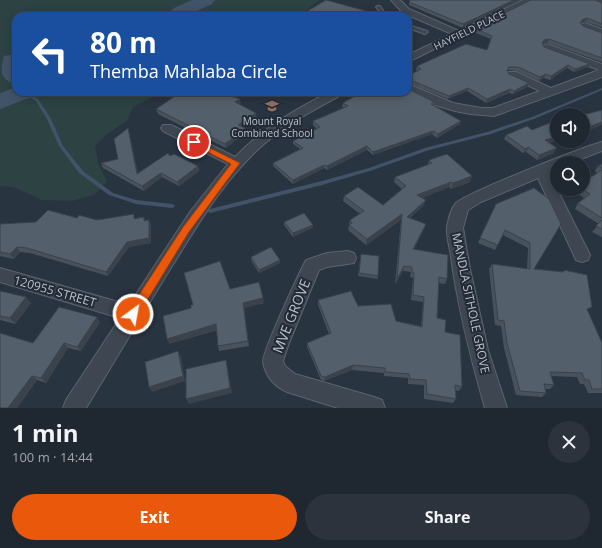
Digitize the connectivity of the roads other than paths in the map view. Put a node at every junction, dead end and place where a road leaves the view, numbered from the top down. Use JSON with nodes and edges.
{"nodes":[{"id":1,"x":394,"y":0,"type":"edge"},
{"id":2,"x":530,"y":0,"type":"edge"},
{"id":3,"x":593,"y":0,"type":"edge"},
{"id":4,"x":602,"y":3,"type":"edge"},
{"id":5,"x":378,"y":7,"type":"dead end"},
{"id":6,"x":382,"y":12,"type":"edge"},
{"id":7,"x":405,"y":12,"type":"edge"},
{"id":8,"x":412,"y":16,"type":"edge"},
{"id":9,"x":585,"y":26,"type":"edge"},
{"id":10,"x":412,"y":27,"type":"edge"},
{"id":11,"x":425,"y":32,"type":"dead end"},
{"id":12,"x":602,"y":32,"type":"edge"},
{"id":13,"x":459,"y":34,"type":"junction"},
{"id":14,"x":547,"y":47,"type":"edge"},
{"id":15,"x":412,"y":57,"type":"edge"},
{"id":16,"x":602,"y":68,"type":"edge"},
{"id":17,"x":602,"y":73,"type":"edge"},
{"id":18,"x":512,"y":74,"type":"edge"},
{"id":19,"x":412,"y":89,"type":"edge"},
{"id":20,"x":551,"y":92,"type":"junction"},
{"id":21,"x":330,"y":96,"type":"edge"},
{"id":22,"x":167,"y":128,"type":"dead end"},
{"id":23,"x":602,"y":146,"type":"edge"},
{"id":24,"x":576,"y":156,"type":"edge"},
{"id":25,"x":236,"y":163,"type":"junction"},
{"id":26,"x":550,"y":166,"type":"edge"},
{"id":27,"x":541,"y":170,"type":"junction"},
{"id":28,"x":582,"y":255,"type":"dead end"},
{"id":29,"x":348,"y":258,"type":"dead end"},
{"id":30,"x":0,"y":275,"type":"edge"},
{"id":31,"x":133,"y":314,"type":"junction"},
{"id":32,"x":74,"y":408,"type":"edge"},
{"id":33,"x":374,"y":408,"type":"edge"},
{"id":34,"x":496,"y":408,"type":"edge"}],
"edges":[{"from":1,"to":7,"type":"street"},
{"from":2,"to":13,"type":"street","name":"HAYFIELD PLACE"},
{"from":3,"to":4,"type":"street"},
{"from":5,"to":6,"type":"lane"},
{"from":8,"to":13,"type":"street"},
{"from":9,"to":12,"type":"street"},
{"from":10,"to":11,"type":"lane"},
{"from":13,"to":15,"type":"street","name":"HAYFIELD PLACE"},
{"from":14,"to":16,"type":"street"},
{"from":17,"to":20,"type":"street"},
{"from":18,"to":20,"type":"street"},
{"from":19,"to":20,"type":"street"},
{"from":21,"to":25,"type":"street"},
{"from":22,"to":25,"type":"street"},
{"from":23,"to":24,"type":"street","name":"MANDLA SITHOLE GROVE"},
{"from":25,"to":31,"type":"street"},
{"from":26,"to":27,"type":"street","name":"MANDLA SITHOLE GROVE"},
{"from":27,"to":28,"type":"street"},
{"from":27,"to":34,"type":"street","name":"MANDLA SITHOLE GROVE"},
{"from":29,"to":33,"type":"street","name":"MVE GROVE"},
{"from":30,"to":31,"type":"street","name":"120955 STREET"},
{"from":31,"to":32,"type":"street"}]}
